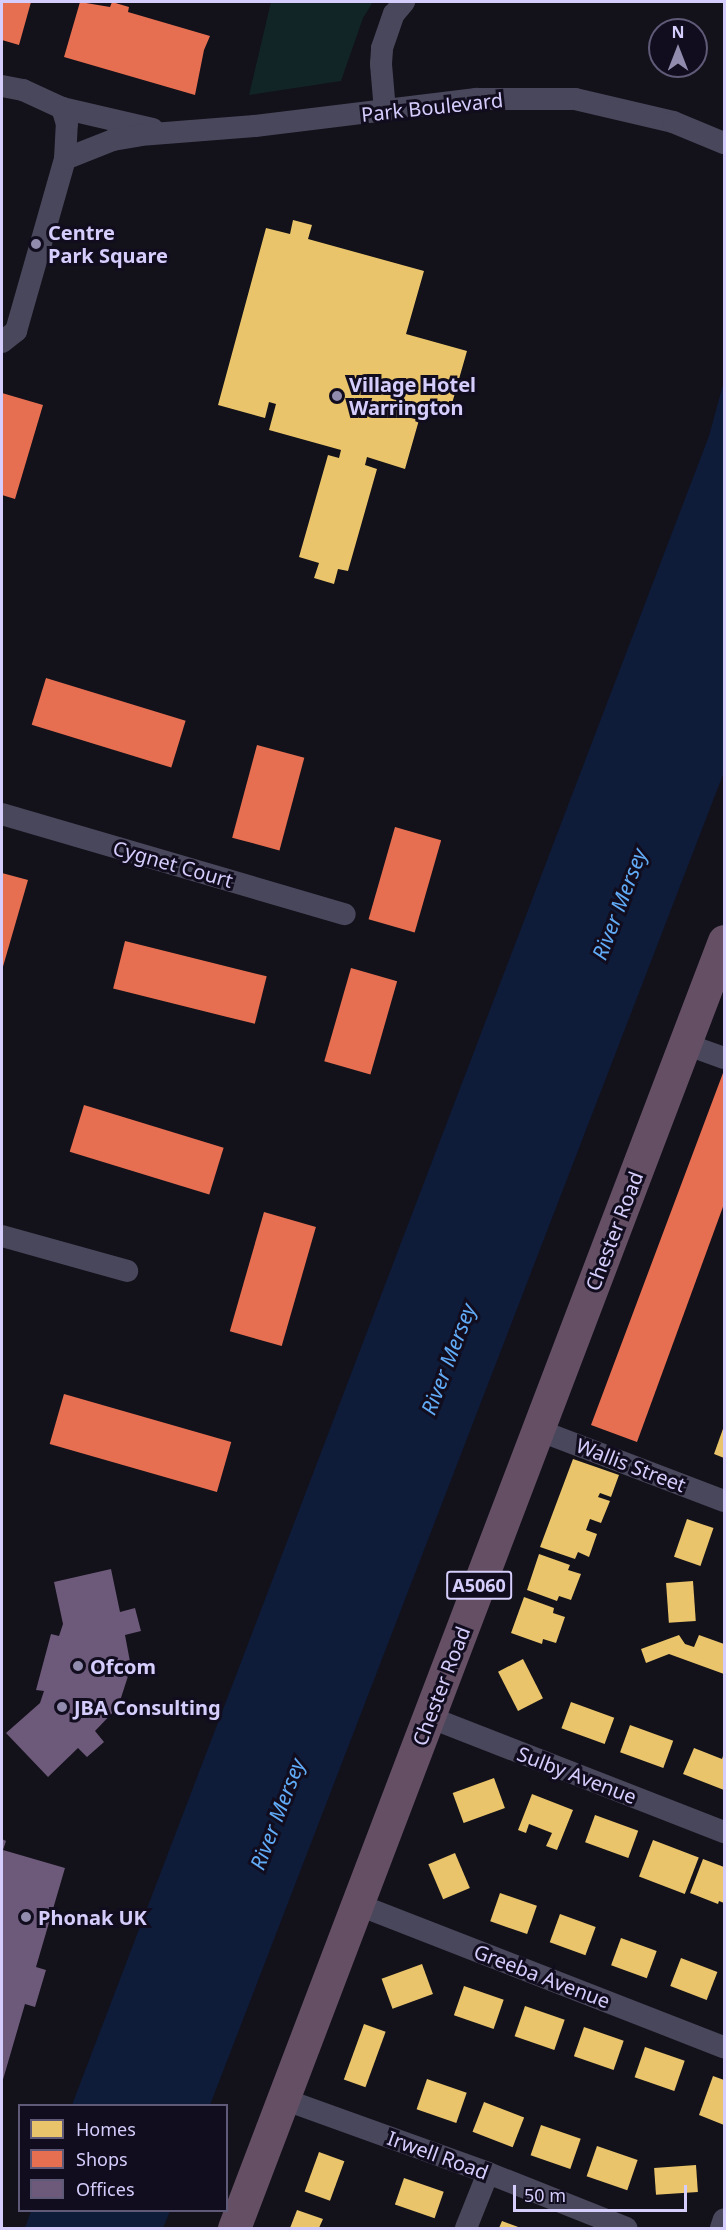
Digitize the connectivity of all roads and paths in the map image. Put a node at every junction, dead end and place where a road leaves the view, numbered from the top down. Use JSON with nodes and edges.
{"nodes":[{"id":1,"x":404,"y":2,"type":"edge"},
{"id":2,"x":2,"y":86,"type":"edge"},
{"id":3,"x":62,"y":108,"type":"junction"},
{"id":4,"x":385,"y":111,"type":"junction"},
{"id":5,"x":169,"y":133,"type":"junction"},
{"id":6,"x":724,"y":143,"type":"edge"},
{"id":7,"x":65,"y":159,"type":"junction"},
{"id":8,"x":2,"y":342,"type":"edge"},
{"id":9,"x":2,"y":814,"type":"edge"},
{"id":10,"x":345,"y":914,"type":"dead end"},
{"id":11,"x":724,"y":941,"type":"edge"},
{"id":12,"x":685,"y":1044,"type":"junction"},
{"id":13,"x":724,"y":1058,"type":"edge"},
{"id":14,"x":2,"y":1236,"type":"edge"},
{"id":15,"x":127,"y":1271,"type":"dead end"},
{"id":16,"x":538,"y":1430,"type":"junction"},
{"id":17,"x":724,"y":1501,"type":"edge"},
{"id":18,"x":429,"y":1718,"type":"junction"},
{"id":19,"x":724,"y":1832,"type":"edge"},
{"id":20,"x":359,"y":1905,"type":"junction"},
{"id":21,"x":724,"y":2047,"type":"edge"},
{"id":22,"x":283,"y":2099,"type":"junction"},
{"id":23,"x":488,"y":2173,"type":"junction"},
{"id":24,"x":724,"y":2219,"type":"edge"},
{"id":25,"x":234,"y":2229,"type":"edge"},
{"id":26,"x":466,"y":2229,"type":"edge"},
{"id":27,"x":626,"y":2229,"type":"edge"},
{"id":28,"x":721,"y":2229,"type":"edge"}],
"edges":[{"from":1,"to":4,"type":"street"},
{"from":2,"to":3,"type":"street"},
{"from":3,"to":5,"type":"street","name":"Park Boulevard"},
{"from":3,"to":7,"type":"street"},
{"from":4,"to":5,"type":"street","name":"Park Boulevard"},
{"from":4,"to":6,"type":"street","name":"Park Boulevard"},
{"from":5,"to":7,"type":"street","name":"Park Boulevard"},
{"from":7,"to":8,"type":"street"},
{"from":9,"to":10,"type":"street","name":"Cygnet Court"},
{"from":11,"to":12,"type":"highway","name":"Chester Road","number":"A5060"},
{"from":12,"to":13,"type":"street"},
{"from":12,"to":16,"type":"highway","name":"Chester Road","number":"A5060"},
{"from":14,"to":15,"type":"street"},
{"from":16,"to":17,"type":"street","name":"Wallis Street"},
{"from":16,"to":18,"type":"highway","name":"Chester Road","number":"A5060"},
{"from":18,"to":19,"type":"street","name":"Sulby Avenue"},
{"from":18,"to":20,"type":"highway","name":"Chester Road","number":"A5060"},
{"from":20,"to":21,"type":"street","name":"Greeba Avenue"},
{"from":20,"to":22,"type":"highway","name":"Chester Road","number":"A5060"},
{"from":22,"to":23,"type":"street","name":"Irwell Road"},
{"from":22,"to":25,"type":"highway","name":"Chester Road","number":"A5060"},
{"from":23,"to":26,"type":"street"},
{"from":23,"to":27,"type":"street","name":"Irwell Road"},
{"from":24,"to":28,"type":"street"}]}
